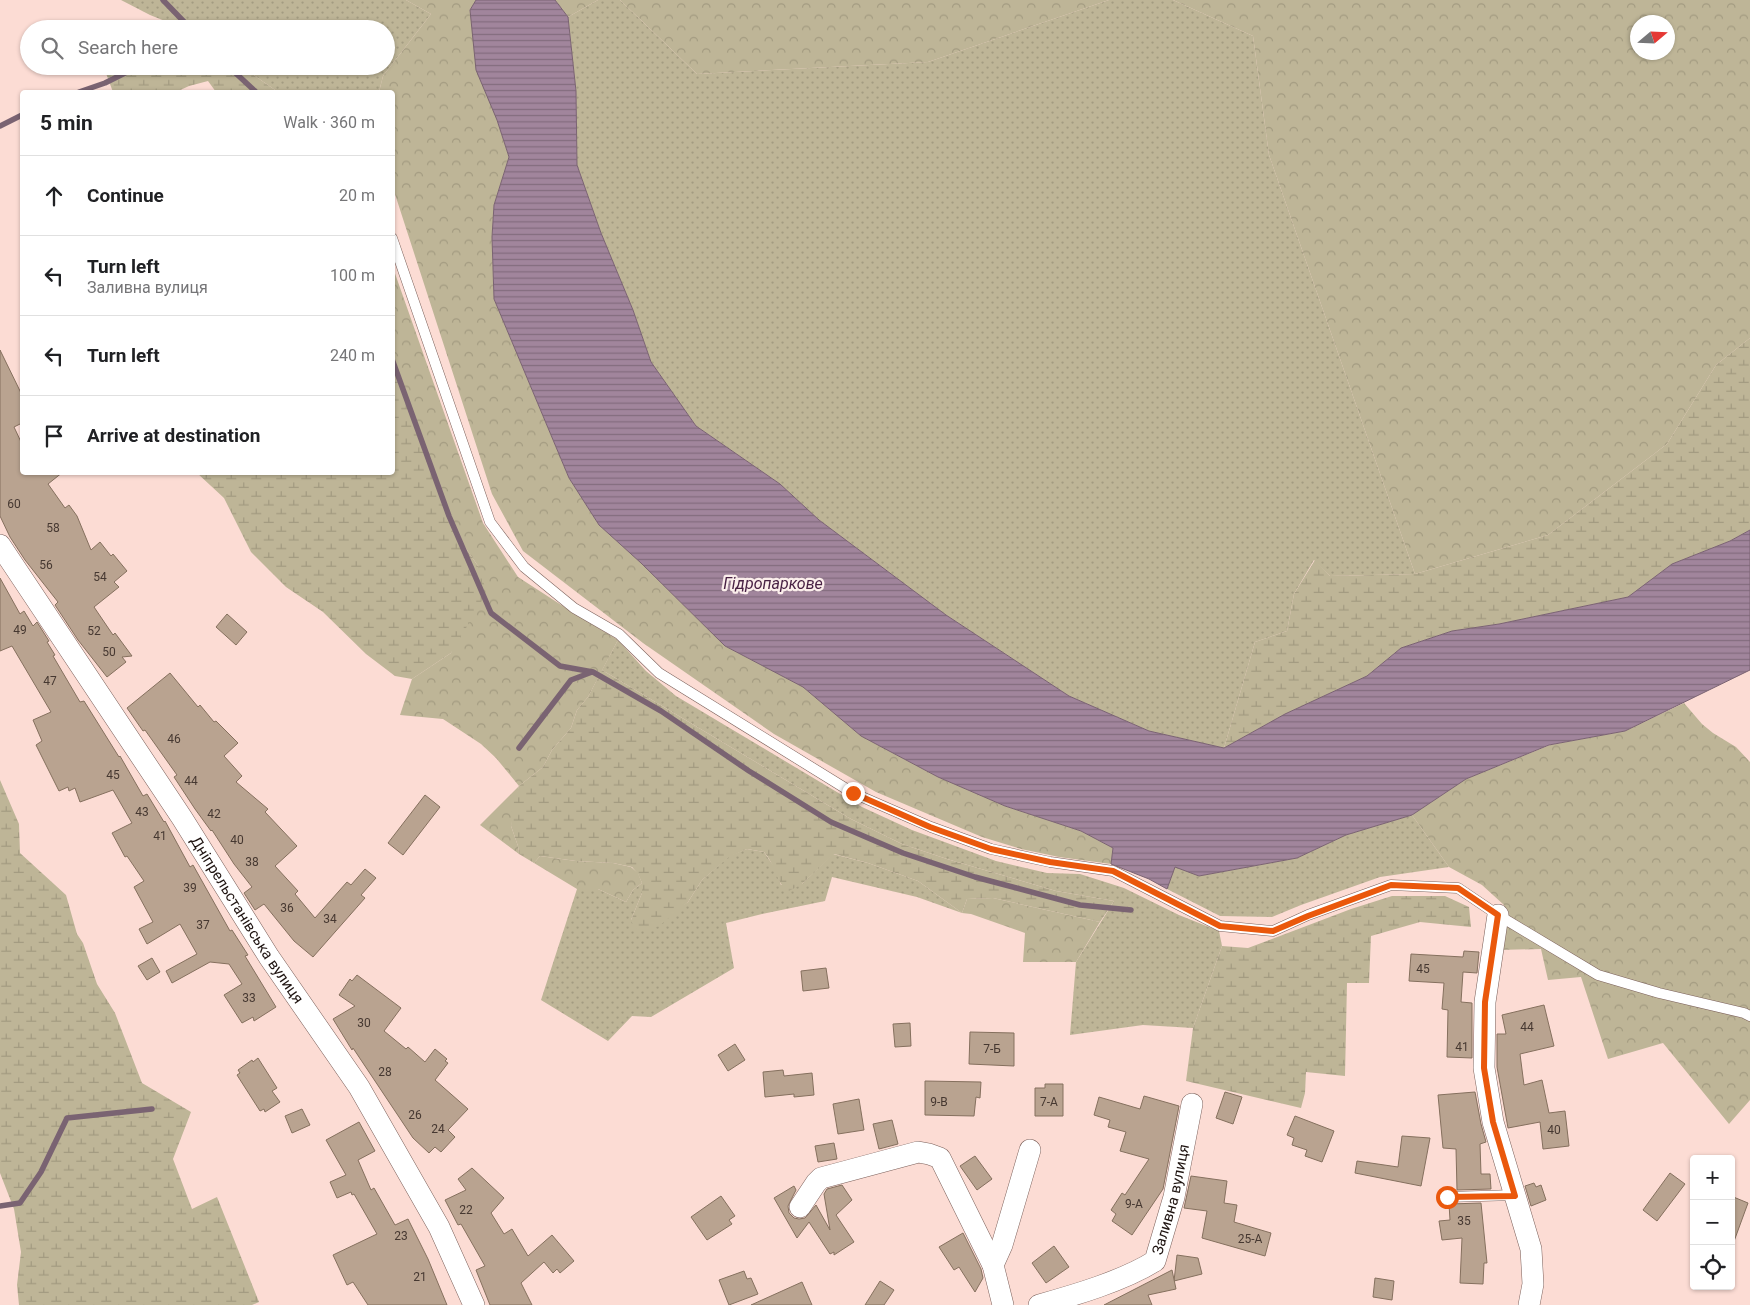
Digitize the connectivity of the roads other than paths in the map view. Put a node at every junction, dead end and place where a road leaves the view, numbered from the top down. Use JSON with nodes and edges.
{"nodes":[{"id":1,"x":395,"y":247,"type":"edge"},
{"id":2,"x":0,"y":545,"type":"edge"},
{"id":3,"x":1498,"y":915,"type":"junction"},
{"id":4,"x":1750,"y":1016,"type":"edge"},
{"id":5,"x":1192,"y":1104,"type":"dead end"},
{"id":6,"x":1030,"y":1150,"type":"dead end"},
{"id":7,"x":1515,"y":1196,"type":"junction"},
{"id":8,"x":1447,"y":1197,"type":"dead end"},
{"id":9,"x":800,"y":1206,"type":"dead end"},
{"id":10,"x":993,"y":1265,"type":"junction"},
{"id":11,"x":474,"y":1305,"type":"edge"},
{"id":12,"x":1003,"y":1305,"type":"edge"},
{"id":13,"x":1039,"y":1305,"type":"edge"},
{"id":14,"x":1529,"y":1305,"type":"edge"}],
"edges":[{"from":1,"to":3,"type":"lane"},
{"from":2,"to":11,"type":"street","name":"Дніпрельстанівська вулиця"},
{"from":3,"to":4,"type":"lane"},
{"from":3,"to":7,"type":"street"},
{"from":5,"to":13,"type":"street","name":"Заливна вулиця"},
{"from":6,"to":10,"type":"street"},
{"from":7,"to":8,"type":"lane"},
{"from":7,"to":14,"type":"street"},
{"from":9,"to":10,"type":"street"},
{"from":10,"to":12,"type":"street"}]}
